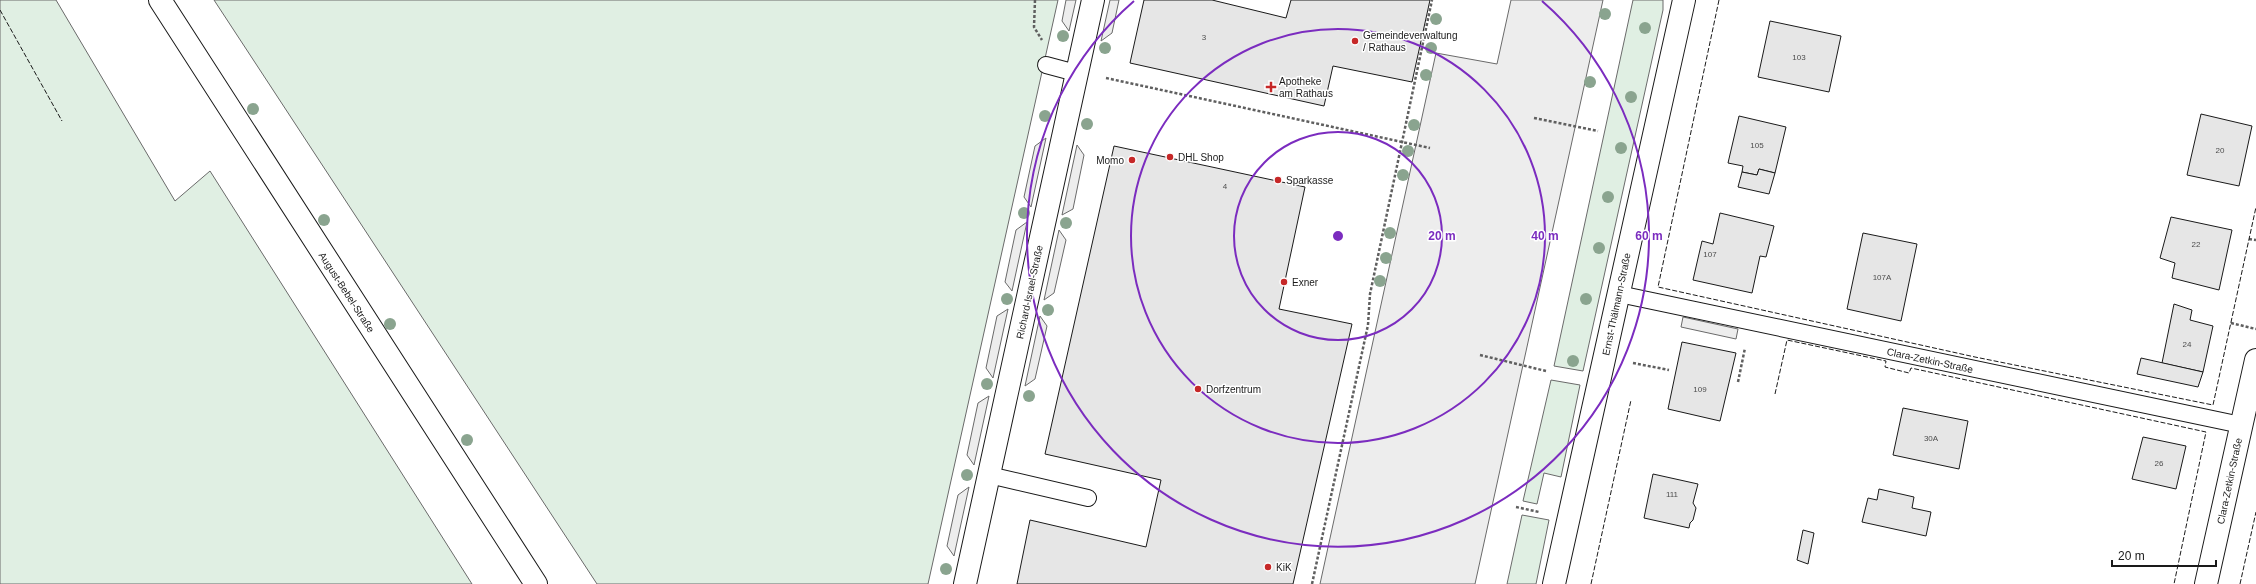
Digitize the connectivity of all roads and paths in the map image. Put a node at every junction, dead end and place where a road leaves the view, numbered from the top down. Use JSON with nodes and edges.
{"nodes":[{"id":1,"x":160,"y":0,"type":"edge"},
{"id":2,"x":1035,"y":0,"type":"edge"},
{"id":3,"x":1093,"y":0,"type":"edge"},
{"id":4,"x":1432,"y":0,"type":"edge"},
{"id":5,"x":1684,"y":0,"type":"edge"},
{"id":6,"x":1046,"y":45,"type":"dead end"},
{"id":7,"x":1046,"y":65,"type":"dead end"},
{"id":8,"x":1076,"y":73,"type":"junction"},
{"id":9,"x":1534,"y":118,"type":"dead end"},
{"id":10,"x":1598,"y":131,"type":"dead end"},
{"id":11,"x":1402,"y":142,"type":"junction"},
{"id":12,"x":1430,"y":148,"type":"dead end"},
{"id":13,"x":2249,"y":239,"type":"dead end"},
{"id":14,"x":2256,"y":240,"type":"edge"},
{"id":15,"x":1619,"y":294,"type":"junction"},
{"id":16,"x":2231,"y":323,"type":"dead end"},
{"id":17,"x":2256,"y":329,"type":"edge"},
{"id":18,"x":1480,"y":355,"type":"dead end"},
{"id":19,"x":2256,"y":360,"type":"edge"},
{"id":20,"x":1628,"y":362,"type":"dead end"},
{"id":21,"x":1669,"y":370,"type":"dead end"},
{"id":22,"x":1546,"y":371,"type":"dead end"},
{"id":23,"x":2248,"y":413,"type":"edge"},
{"id":24,"x":989,"y":475,"type":"junction"},
{"id":25,"x":1088,"y":498,"type":"dead end"},
{"id":26,"x":1516,"y":507,"type":"dead end"},
{"id":27,"x":1535,"y":511,"type":"dead end"},
{"id":28,"x":536,"y":584,"type":"edge"},
{"id":29,"x":966,"y":584,"type":"edge"},
{"id":30,"x":1312,"y":584,"type":"edge"},
{"id":31,"x":1554,"y":584,"type":"edge"},
{"id":32,"x":2206,"y":584,"type":"edge"}],
"edges":[{"from":1,"to":28,"type":"street","name":"August-Bebel-Straße"},
{"from":2,"to":6,"type":"path"},
{"from":3,"to":8,"type":"street","name":"Richard-Israel-Straße"},
{"from":4,"to":11,"type":"path"},
{"from":5,"to":15,"type":"street","name":"Ernst-Thälmann-Straße"},
{"from":7,"to":8,"type":"lane"},
{"from":8,"to":11,"type":"path"},
{"from":8,"to":24,"type":"street","name":"Richard-Israel-Straße"},
{"from":9,"to":10,"type":"path"},
{"from":11,"to":12,"type":"path"},
{"from":11,"to":30,"type":"path"},
{"from":13,"to":14,"type":"path"},
{"from":15,"to":23,"type":"lane","name":"Clara-Zetkin-Straße"},
{"from":15,"to":31,"type":"street","name":"Ernst-Thälmann-Straße"},
{"from":16,"to":17,"type":"path"},
{"from":18,"to":22,"type":"path"},
{"from":19,"to":23,"type":"street","name":"Clara-Zetkin-Straße"},
{"from":20,"to":21,"type":"path"},
{"from":23,"to":32,"type":"street","name":"Clara-Zetkin-Straße"},
{"from":24,"to":25,"type":"lane"},
{"from":24,"to":29,"type":"street","name":"Richard-Israel-Straße"},
{"from":26,"to":27,"type":"path"}]}
